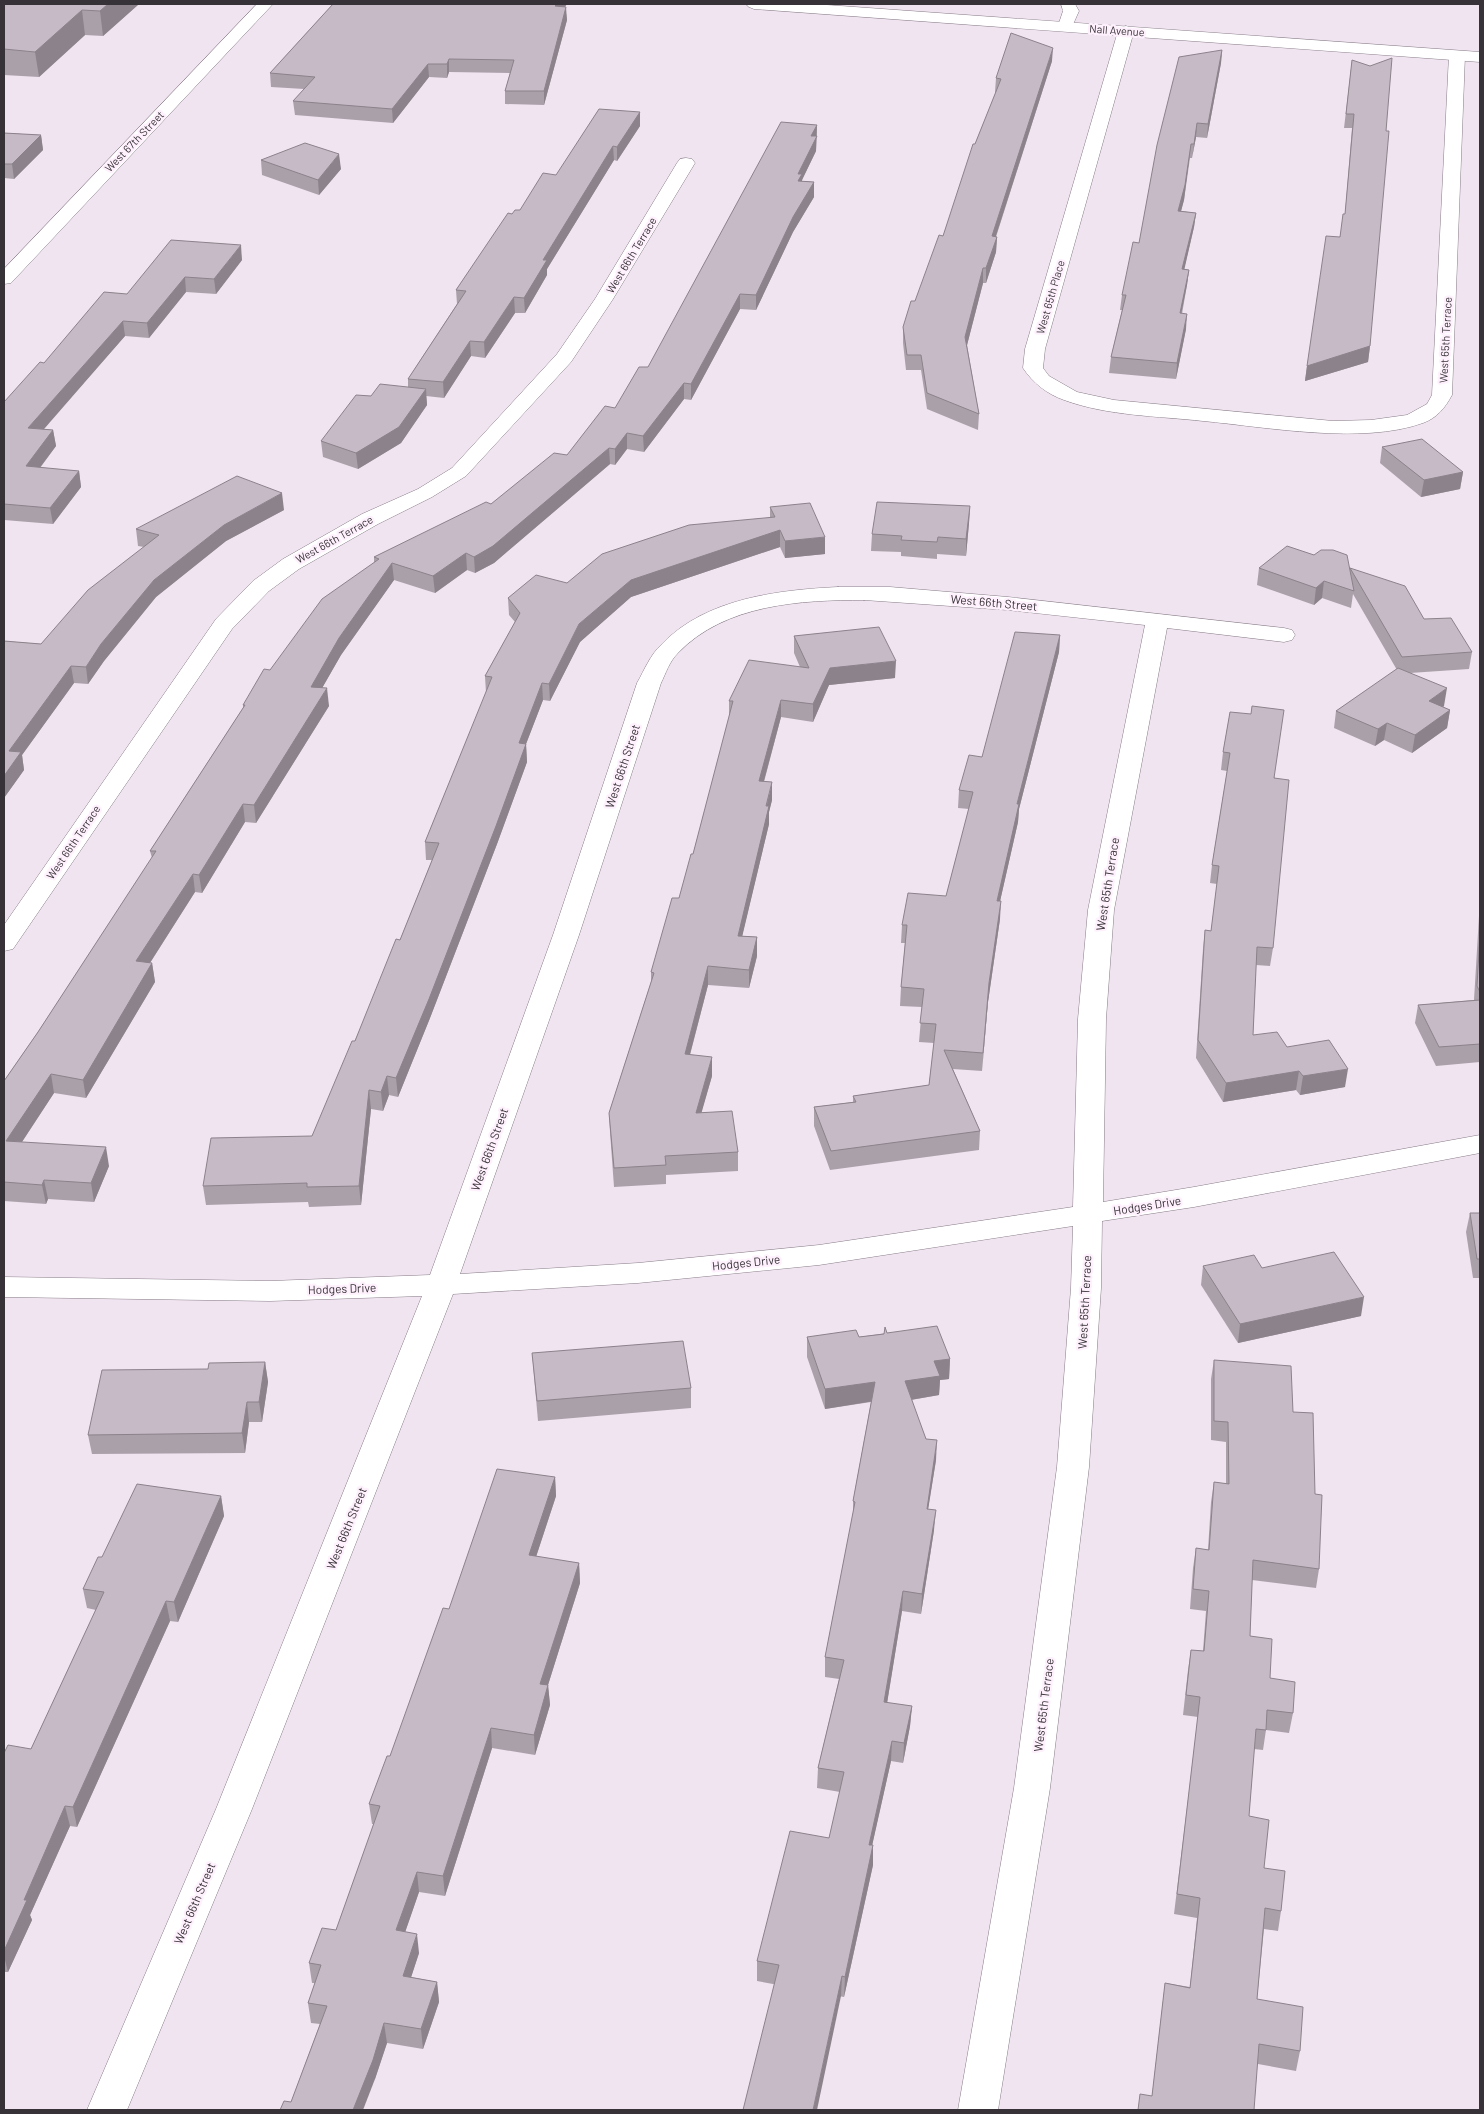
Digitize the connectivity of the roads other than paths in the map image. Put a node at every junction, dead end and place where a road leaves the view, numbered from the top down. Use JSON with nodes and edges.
{"nodes":[{"id":1,"x":265,"y":4,"type":"edge"},
{"id":2,"x":754,"y":4,"type":"edge"},
{"id":3,"x":1068,"y":4,"type":"edge"},
{"id":4,"x":1066,"y":26,"type":"junction"},
{"id":5,"x":1126,"y":31,"type":"junction"},
{"id":6,"x":1457,"y":55,"type":"junction"},
{"id":7,"x":1480,"y":56,"type":"edge"},
{"id":8,"x":686,"y":163,"type":"dead end"},
{"id":9,"x":4,"y":278,"type":"edge"},
{"id":10,"x":1225,"y":417,"type":"joint"},
{"id":11,"x":1157,"y":621,"type":"junction"},
{"id":12,"x":1284,"y":635,"type":"dead end"},
{"id":13,"x":4,"y":943,"type":"edge"},
{"id":14,"x":1480,"y":1144,"type":"edge"},
{"id":15,"x":1088,"y":1214,"type":"junction"},
{"id":16,"x":440,"y":1286,"type":"junction"},
{"id":17,"x":4,"y":1287,"type":"edge"},
{"id":18,"x":107,"y":2110,"type":"edge"},
{"id":19,"x":978,"y":2110,"type":"edge"}],
"edges":[{"from":1,"to":9,"type":"street","name":"West 67th Street"},
{"from":2,"to":4,"type":"street","name":"Nall Avenue"},
{"from":3,"to":4,"type":"street"},
{"from":4,"to":5,"type":"street","name":"Nall Avenue"},
{"from":5,"to":6,"type":"street","name":"Nall Avenue"},
{"from":5,"to":10,"type":"street","name":"West 65th Place"},
{"from":6,"to":7,"type":"street","name":"Nall Avenue"},
{"from":6,"to":10,"type":"street","name":"West 65th Terrace"},
{"from":8,"to":13,"type":"street","name":"West 66th Terrace"},
{"from":11,"to":12,"type":"street"},
{"from":11,"to":15,"type":"street","name":"West 65th Terrace"},
{"from":11,"to":16,"type":"street","name":"West 66th Street"},
{"from":14,"to":15,"type":"street","name":"Hodges Drive"},
{"from":15,"to":16,"type":"street","name":"Hodges Drive"},
{"from":15,"to":19,"type":"street","name":"West 65th Terrace"},
{"from":16,"to":17,"type":"street","name":"Hodges Drive"},
{"from":16,"to":18,"type":"street","name":"West 66th Street"}]}
